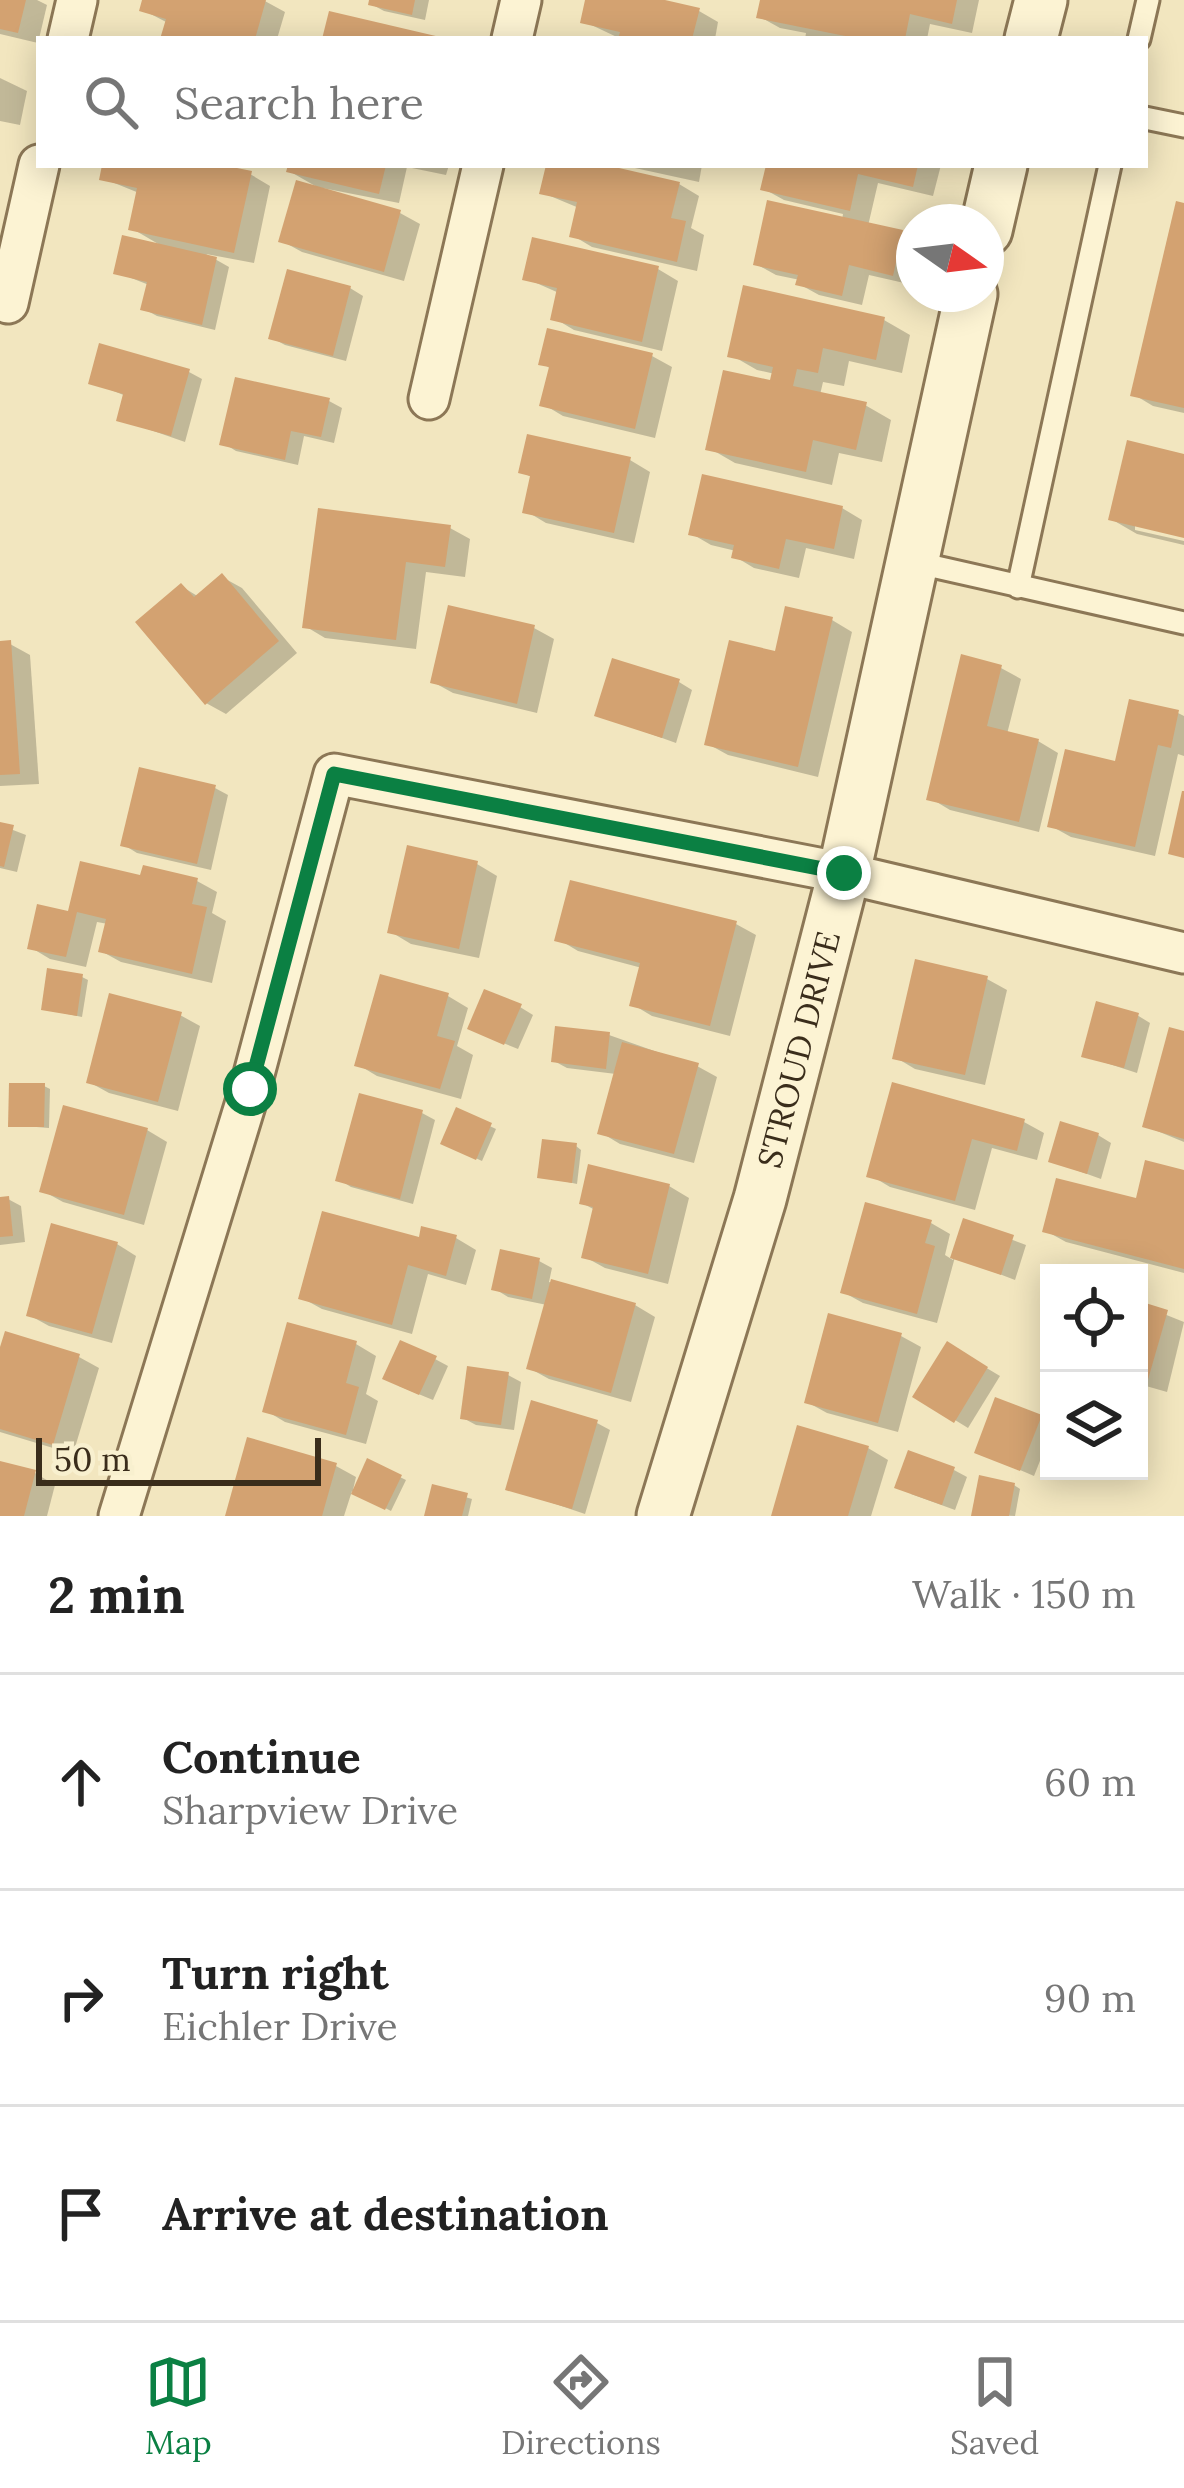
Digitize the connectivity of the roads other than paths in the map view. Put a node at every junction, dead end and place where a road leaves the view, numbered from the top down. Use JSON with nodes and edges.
{"nodes":[{"id":1,"x":77,"y":0,"type":"edge"},
{"id":2,"x":521,"y":0,"type":"edge"},
{"id":3,"x":1041,"y":0,"type":"edge"},
{"id":4,"x":1148,"y":0,"type":"edge"},
{"id":5,"x":69,"y":36,"type":"edge"},
{"id":6,"x":513,"y":36,"type":"edge"},
{"id":7,"x":1032,"y":36,"type":"edge"},
{"id":8,"x":1140,"y":36,"type":"edge"},
{"id":9,"x":1148,"y":119,"type":"edge"},
{"id":10,"x":1184,"y":126,"type":"edge"},
{"id":11,"x":38,"y":168,"type":"edge"},
{"id":12,"x":482,"y":168,"type":"edge"},
{"id":13,"x":1000,"y":168,"type":"edge"},
{"id":14,"x":1109,"y":168,"type":"edge"},
{"id":15,"x":992,"y":204,"type":"edge"},
{"id":16,"x":8,"y":303,"type":"dead end"},
{"id":17,"x":967,"y":312,"type":"edge"},
{"id":18,"x":429,"y":399,"type":"dead end"},
{"id":19,"x":914,"y":562,"type":"junction"},
{"id":20,"x":1018,"y":587,"type":"junction"},
{"id":21,"x":1184,"y":623,"type":"edge"},
{"id":22,"x":844,"y":873,"type":"junction"},
{"id":23,"x":1184,"y":952,"type":"edge"},
{"id":24,"x":119,"y":1516,"type":"edge"},
{"id":25,"x":663,"y":1516,"type":"edge"}],
"edges":[{"from":1,"to":5,"type":"street"},
{"from":2,"to":6,"type":"street"},
{"from":3,"to":7,"type":"street"},
{"from":4,"to":8,"type":"lane"},
{"from":9,"to":10,"type":"lane"},
{"from":11,"to":16,"type":"street"},
{"from":12,"to":18,"type":"street"},
{"from":13,"to":15,"type":"street"},
{"from":14,"to":20,"type":"lane"},
{"from":17,"to":19,"type":"street","name":"STROUD DRIVE"},
{"from":19,"to":20,"type":"lane"},
{"from":19,"to":22,"type":"street","name":"STROUD DRIVE"},
{"from":20,"to":21,"type":"lane"},
{"from":22,"to":23,"type":"street"},
{"from":22,"to":24,"type":"street"},
{"from":22,"to":25,"type":"street","name":"STROUD DRIVE"}]}
